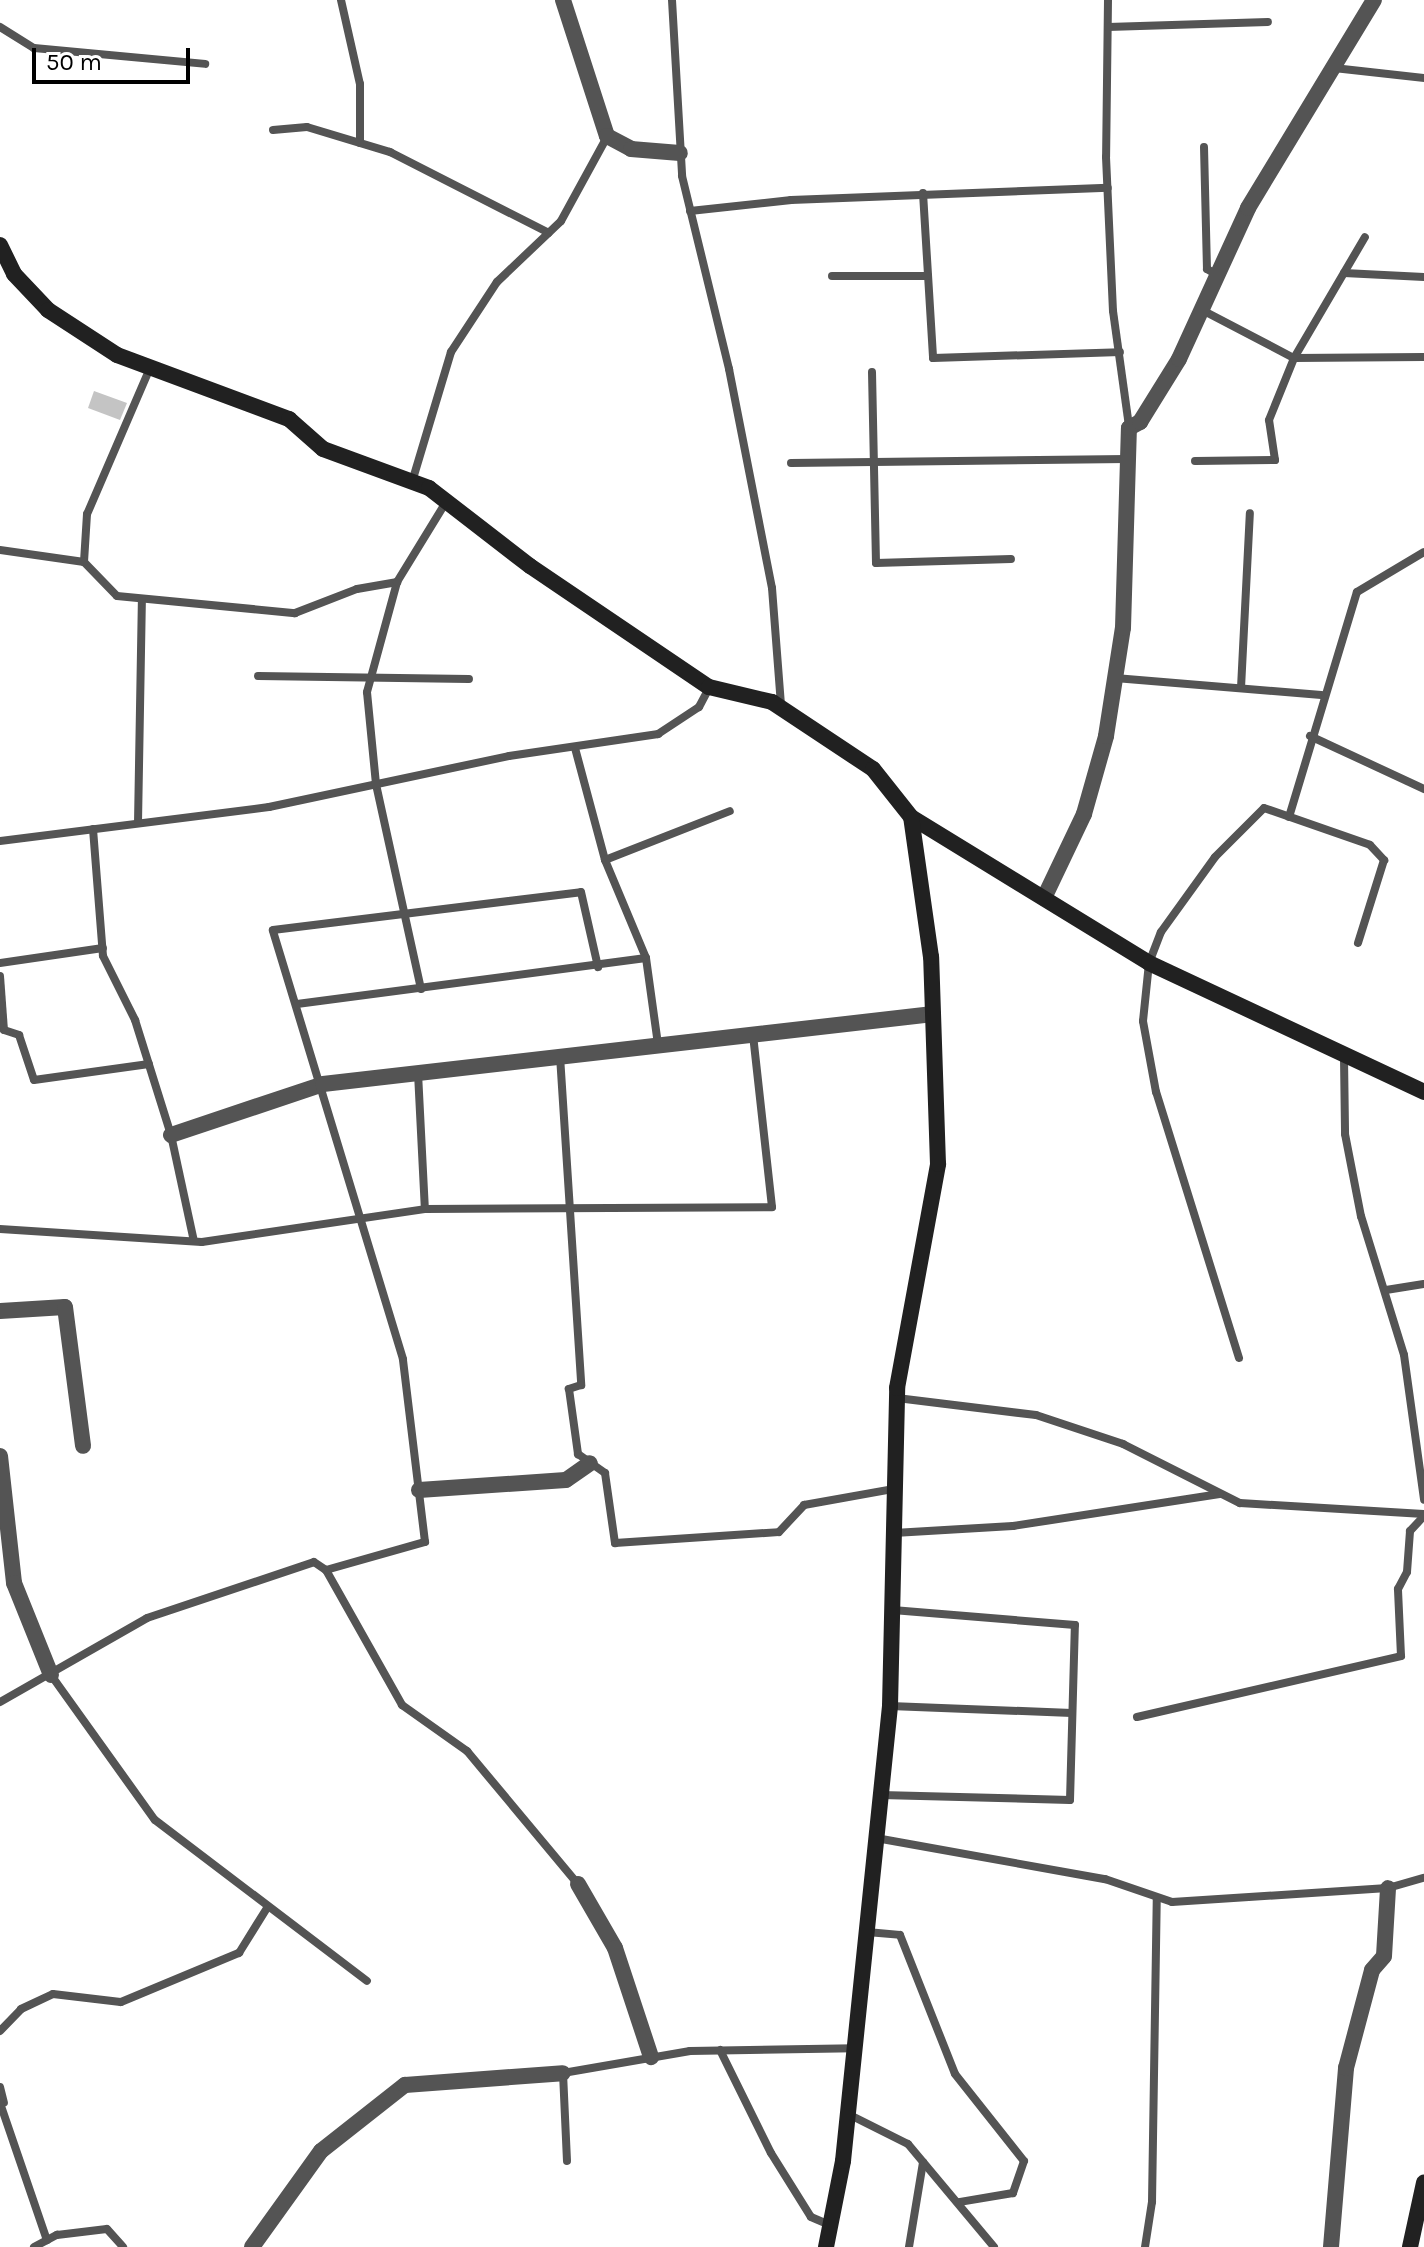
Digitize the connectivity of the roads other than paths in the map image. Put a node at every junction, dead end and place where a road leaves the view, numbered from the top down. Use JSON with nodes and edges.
{"nodes":[{"id":1,"x":341,"y":0,"type":"edge"},
{"id":2,"x":563,"y":0,"type":"edge"},
{"id":3,"x":672,"y":0,"type":"edge"},
{"id":4,"x":1108,"y":0,"type":"edge"},
{"id":5,"x":1374,"y":0,"type":"edge"},
{"id":6,"x":1268,"y":22,"type":"dead end"},
{"id":7,"x":0,"y":27,"type":"edge"},
{"id":8,"x":1108,"y":27,"type":"junction"},
{"id":9,"x":205,"y":64,"type":"dead end"},
{"id":10,"x":1329,"y":67,"type":"junction"},
{"id":11,"x":1424,"y":78,"type":"edge"},
{"id":12,"x":273,"y":130,"type":"dead end"},
{"id":13,"x":607,"y":136,"type":"junction"},
{"id":14,"x":360,"y":143,"type":"junction"},
{"id":15,"x":1204,"y":147,"type":"dead end"},
{"id":16,"x":680,"y":153,"type":"junction"},
{"id":17,"x":1108,"y":188,"type":"junction"},
{"id":18,"x":923,"y":193,"type":"junction"},
{"id":19,"x":690,"y":211,"type":"junction"},
{"id":20,"x":549,"y":233,"type":"junction"},
{"id":21,"x":1365,"y":237,"type":"dead end"},
{"id":22,"x":0,"y":245,"type":"edge"},
{"id":23,"x":1344,"y":273,"type":"junction"},
{"id":24,"x":1217,"y":275,"type":"junction"},
{"id":25,"x":832,"y":276,"type":"dead end"},
{"id":26,"x":928,"y":276,"type":"junction"},
{"id":27,"x":1424,"y":277,"type":"edge"},
{"id":28,"x":1201,"y":310,"type":"junction"},
{"id":29,"x":1120,"y":352,"type":"junction"},
{"id":30,"x":1424,"y":357,"type":"edge"},
{"id":31,"x":1294,"y":358,"type":"junction"},
{"id":32,"x":150,"y":368,"type":"junction"},
{"id":33,"x":872,"y":372,"type":"dead end"},
{"id":34,"x":1129,"y":428,"type":"junction"},
{"id":35,"x":1128,"y":459,"type":"junction"},
{"id":36,"x":1195,"y":461,"type":"dead end"},
{"id":37,"x":874,"y":462,"type":"junction"},
{"id":38,"x":791,"y":463,"type":"dead end"},
{"id":39,"x":412,"y":482,"type":"junction"},
{"id":40,"x":446,"y":502,"type":"junction"},
{"id":41,"x":1250,"y":513,"type":"dead end"},
{"id":42,"x":0,"y":550,"type":"edge"},
{"id":43,"x":1424,"y":552,"type":"edge"},
{"id":44,"x":1011,"y":559,"type":"dead end"},
{"id":45,"x":84,"y":562,"type":"junction"},
{"id":46,"x":397,"y":582,"type":"junction"},
{"id":47,"x":142,"y":601,"type":"junction"},
{"id":48,"x":258,"y":676,"type":"dead end"},
{"id":49,"x":371,"y":677,"type":"junction"},
{"id":50,"x":1115,"y":678,"type":"junction"},
{"id":51,"x":469,"y":679,"type":"dead end"},
{"id":52,"x":709,"y":687,"type":"junction"},
{"id":53,"x":1241,"y":688,"type":"junction"},
{"id":54,"x":1321,"y":695,"type":"junction"},
{"id":55,"x":781,"y":707,"type":"junction"},
{"id":56,"x":1310,"y":736,"type":"junction"},
{"id":57,"x":575,"y":748,"type":"junction"},
{"id":58,"x":376,"y":784,"type":"junction"},
{"id":59,"x":1424,"y":789,"type":"edge"},
{"id":60,"x":730,"y":811,"type":"dead end"},
{"id":61,"x":911,"y":817,"type":"junction"},
{"id":62,"x":1289,"y":817,"type":"junction"},
{"id":63,"x":138,"y":823,"type":"junction"},
{"id":64,"x":93,"y":829,"type":"junction"},
{"id":65,"x":0,"y":841,"type":"edge"},
{"id":66,"x":605,"y":860,"type":"junction"},
{"id":67,"x":1044,"y":898,"type":"junction"},
{"id":68,"x":405,"y":914,"type":"junction"},
{"id":69,"x":1358,"y":943,"type":"dead end"},
{"id":70,"x":103,"y":948,"type":"junction"},
{"id":71,"x":646,"y":958,"type":"junction"},
{"id":72,"x":0,"y":963,"type":"edge"},
{"id":73,"x":1149,"y":963,"type":"junction"},
{"id":74,"x":598,"y":967,"type":"junction"},
{"id":75,"x":0,"y":976,"type":"edge"},
{"id":76,"x":421,"y":989,"type":"junction"},
{"id":77,"x":297,"y":1004,"type":"junction"},
{"id":78,"x":933,"y":1014,"type":"junction"},
{"id":79,"x":753,"y":1034,"type":"junction"},
{"id":80,"x":658,"y":1045,"type":"junction"},
{"id":81,"x":560,"y":1056,"type":"junction"},
{"id":82,"x":1344,"y":1058,"type":"junction"},
{"id":83,"x":149,"y":1064,"type":"junction"},
{"id":84,"x":418,"y":1073,"type":"junction"},
{"id":85,"x":323,"y":1084,"type":"junction"},
{"id":86,"x":1424,"y":1092,"type":"edge"},
{"id":87,"x":171,"y":1135,"type":"junction"},
{"id":88,"x":425,"y":1209,"type":"junction"},
{"id":89,"x":572,"y":1210,"type":"junction"},
{"id":90,"x":361,"y":1215,"type":"junction"},
{"id":91,"x":0,"y":1229,"type":"edge"},
{"id":92,"x":194,"y":1241,"type":"junction"},
{"id":93,"x":1424,"y":1284,"type":"edge"},
{"id":94,"x":1386,"y":1290,"type":"junction"},
{"id":95,"x":0,"y":1311,"type":"edge"},
{"id":96,"x":1239,"y":1358,"type":"dead end"},
{"id":97,"x":896,"y":1398,"type":"junction"},
{"id":98,"x":83,"y":1446,"type":"dead end"},
{"id":99,"x":0,"y":1456,"type":"edge"},
{"id":100,"x":590,"y":1463,"type":"junction"},
{"id":101,"x":893,"y":1489,"type":"junction"},
{"id":102,"x":419,"y":1490,"type":"junction"},
{"id":103,"x":1220,"y":1494,"type":"junction"},
{"id":104,"x":1424,"y":1500,"type":"edge"},
{"id":105,"x":1424,"y":1515,"type":"edge"},
{"id":106,"x":893,"y":1533,"type":"junction"},
{"id":107,"x":326,"y":1570,"type":"junction"},
{"id":108,"x":893,"y":1610,"type":"junction"},
{"id":109,"x":51,"y":1675,"type":"junction"},
{"id":110,"x":0,"y":1702,"type":"edge"},
{"id":111,"x":890,"y":1706,"type":"junction"},
{"id":112,"x":1072,"y":1713,"type":"junction"},
{"id":113,"x":1137,"y":1717,"type":"dead end"},
{"id":114,"x":881,"y":1795,"type":"junction"},
{"id":115,"x":876,"y":1838,"type":"junction"},
{"id":116,"x":1424,"y":1878,"type":"edge"},
{"id":117,"x":578,"y":1884,"type":"joint"},
{"id":118,"x":1388,"y":1888,"type":"junction"},
{"id":119,"x":1157,"y":1898,"type":"junction"},
{"id":120,"x":267,"y":1908,"type":"junction"},
{"id":121,"x":866,"y":1932,"type":"junction"},
{"id":122,"x":367,"y":1981,"type":"dead end"},
{"id":123,"x":0,"y":2031,"type":"edge"},
{"id":124,"x":854,"y":2048,"type":"junction"},
{"id":125,"x":720,"y":2050,"type":"junction"},
{"id":126,"x":651,"y":2057,"type":"junction"},
{"id":127,"x":563,"y":2073,"type":"junction"},
{"id":128,"x":0,"y":2087,"type":"edge"},
{"id":129,"x":2,"y":2103,"type":"edge"},
{"id":130,"x":848,"y":2114,"type":"junction"},
{"id":131,"x":567,"y":2161,"type":"dead end"},
{"id":132,"x":923,"y":2162,"type":"junction"},
{"id":133,"x":1424,"y":2183,"type":"edge"},
{"id":134,"x":959,"y":2202,"type":"junction"},
{"id":135,"x":830,"y":2225,"type":"junction"},
{"id":136,"x":47,"y":2240,"type":"junction"},
{"id":137,"x":34,"y":2247,"type":"edge"},
{"id":138,"x":123,"y":2247,"type":"edge"},
{"id":139,"x":252,"y":2247,"type":"edge"},
{"id":140,"x":826,"y":2247,"type":"edge"},
{"id":141,"x":909,"y":2247,"type":"edge"},
{"id":142,"x":994,"y":2247,"type":"edge"},
{"id":143,"x":1145,"y":2247,"type":"edge"},
{"id":144,"x":1331,"y":2247,"type":"edge"},
{"id":145,"x":1410,"y":2247,"type":"edge"}],
"edges":[{"from":1,"to":14,"type":"lane"},
{"from":2,"to":13,"type":"street"},
{"from":3,"to":16,"type":"lane"},
{"from":4,"to":8,"type":"lane"},
{"from":5,"to":10,"type":"street"},
{"from":6,"to":8,"type":"lane"},
{"from":7,"to":9,"type":"lane"},
{"from":8,"to":17,"type":"lane"},
{"from":10,"to":11,"type":"lane"},
{"from":10,"to":24,"type":"street"},
{"from":12,"to":14,"type":"lane"},
{"from":13,"to":16,"type":"street"},
{"from":13,"to":20,"type":"lane"},
{"from":14,"to":20,"type":"lane"},
{"from":15,"to":24,"type":"lane"},
{"from":16,"to":19,"type":"lane"},
{"from":17,"to":18,"type":"lane"},
{"from":17,"to":29,"type":"lane"},
{"from":18,"to":19,"type":"lane"},
{"from":18,"to":26,"type":"lane"},
{"from":19,"to":55,"type":"lane"},
{"from":20,"to":39,"type":"lane"},
{"from":21,"to":23,"type":"lane"},
{"from":22,"to":32,"type":"street"},
{"from":23,"to":27,"type":"lane"},
{"from":23,"to":31,"type":"lane"},
{"from":24,"to":28,"type":"street"},
{"from":25,"to":26,"type":"lane"},
{"from":26,"to":29,"type":"lane"},
{"from":28,"to":31,"type":"lane"},
{"from":28,"to":34,"type":"street"},
{"from":29,"to":34,"type":"lane"},
{"from":30,"to":31,"type":"lane"},
{"from":31,"to":36,"type":"lane"},
{"from":32,"to":39,"type":"street"},
{"from":32,"to":45,"type":"lane"},
{"from":33,"to":37,"type":"lane"},
{"from":34,"to":35,"type":"street"},
{"from":35,"to":37,"type":"lane"},
{"from":35,"to":50,"type":"street"},
{"from":37,"to":38,"type":"lane"},
{"from":37,"to":44,"type":"lane"},
{"from":39,"to":40,"type":"street"},
{"from":40,"to":46,"type":"lane"},
{"from":40,"to":52,"type":"street"},
{"from":41,"to":53,"type":"lane"},
{"from":42,"to":45,"type":"lane"},
{"from":43,"to":54,"type":"lane"},
{"from":45,"to":47,"type":"lane"},
{"from":46,"to":47,"type":"lane"},
{"from":46,"to":49,"type":"lane"},
{"from":47,"to":63,"type":"lane"},
{"from":48,"to":49,"type":"lane"},
{"from":49,"to":51,"type":"lane"},
{"from":49,"to":58,"type":"lane"},
{"from":50,"to":53,"type":"lane"},
{"from":50,"to":67,"type":"street"},
{"from":52,"to":55,"type":"street"},
{"from":52,"to":57,"type":"lane"},
{"from":53,"to":54,"type":"lane"},
{"from":54,"to":56,"type":"lane"},
{"from":55,"to":61,"type":"street"},
{"from":56,"to":59,"type":"lane"},
{"from":56,"to":62,"type":"lane"},
{"from":57,"to":58,"type":"lane"},
{"from":57,"to":66,"type":"lane"},
{"from":58,"to":63,"type":"lane"},
{"from":58,"to":68,"type":"lane"},
{"from":60,"to":66,"type":"lane"},
{"from":61,"to":67,"type":"street"},
{"from":61,"to":78,"type":"street"},
{"from":62,"to":69,"type":"lane"},
{"from":62,"to":73,"type":"lane"},
{"from":63,"to":64,"type":"lane"},
{"from":64,"to":65,"type":"lane"},
{"from":64,"to":70,"type":"lane"},
{"from":66,"to":71,"type":"lane"},
{"from":67,"to":73,"type":"street"},
{"from":68,"to":74,"type":"lane"},
{"from":68,"to":76,"type":"lane"},
{"from":68,"to":77,"type":"lane"},
{"from":70,"to":72,"type":"lane"},
{"from":70,"to":83,"type":"lane"},
{"from":71,"to":74,"type":"lane"},
{"from":71,"to":80,"type":"lane"},
{"from":73,"to":82,"type":"street"},
{"from":73,"to":96,"type":"lane"},
{"from":74,"to":76,"type":"lane"},
{"from":75,"to":83,"type":"lane"},
{"from":76,"to":77,"type":"lane"},
{"from":77,"to":85,"type":"lane"},
{"from":78,"to":79,"type":"street"},
{"from":78,"to":97,"type":"street"},
{"from":79,"to":80,"type":"street"},
{"from":79,"to":89,"type":"lane"},
{"from":80,"to":81,"type":"street"},
{"from":81,"to":84,"type":"street"},
{"from":81,"to":89,"type":"lane"},
{"from":82,"to":86,"type":"street"},
{"from":82,"to":94,"type":"lane"},
{"from":83,"to":87,"type":"lane"},
{"from":84,"to":85,"type":"street"},
{"from":84,"to":88,"type":"lane"},
{"from":85,"to":87,"type":"street"},
{"from":85,"to":90,"type":"lane"},
{"from":87,"to":92,"type":"lane"},
{"from":88,"to":89,"type":"lane"},
{"from":88,"to":90,"type":"lane"},
{"from":89,"to":100,"type":"lane"},
{"from":90,"to":92,"type":"lane"},
{"from":90,"to":102,"type":"lane"},
{"from":91,"to":92,"type":"lane"},
{"from":93,"to":94,"type":"lane"},
{"from":94,"to":104,"type":"lane"},
{"from":95,"to":98,"type":"street"},
{"from":97,"to":101,"type":"street"},
{"from":97,"to":103,"type":"lane"},
{"from":99,"to":109,"type":"street"},
{"from":100,"to":101,"type":"lane"},
{"from":100,"to":102,"type":"street"},
{"from":101,"to":106,"type":"street"},
{"from":102,"to":107,"type":"lane"},
{"from":103,"to":105,"type":"lane"},
{"from":103,"to":106,"type":"lane"},
{"from":105,"to":113,"type":"lane"},
{"from":106,"to":108,"type":"street"},
{"from":107,"to":109,"type":"lane"},
{"from":107,"to":117,"type":"lane"},
{"from":108,"to":111,"type":"street"},
{"from":108,"to":112,"type":"lane"},
{"from":109,"to":110,"type":"lane"},
{"from":109,"to":120,"type":"lane"},
{"from":111,"to":112,"type":"lane"},
{"from":111,"to":114,"type":"street"},
{"from":112,"to":114,"type":"lane"},
{"from":114,"to":115,"type":"street"},
{"from":115,"to":119,"type":"lane"},
{"from":115,"to":121,"type":"street"},
{"from":116,"to":118,"type":"lane"},
{"from":117,"to":126,"type":"street"},
{"from":118,"to":119,"type":"lane"},
{"from":118,"to":144,"type":"street"},
{"from":119,"to":143,"type":"lane"},
{"from":120,"to":122,"type":"lane"},
{"from":120,"to":123,"type":"lane"},
{"from":121,"to":124,"type":"street"},
{"from":121,"to":134,"type":"lane"},
{"from":124,"to":125,"type":"lane"},
{"from":124,"to":130,"type":"street"},
{"from":125,"to":126,"type":"lane"},
{"from":125,"to":135,"type":"lane"},
{"from":126,"to":127,"type":"lane"},
{"from":127,"to":131,"type":"lane"},
{"from":127,"to":139,"type":"street"},
{"from":128,"to":129,"type":"lane"},
{"from":129,"to":136,"type":"lane"},
{"from":130,"to":132,"type":"lane"},
{"from":130,"to":135,"type":"street"},
{"from":132,"to":134,"type":"lane"},
{"from":132,"to":141,"type":"lane"},
{"from":133,"to":145,"type":"street"},
{"from":134,"to":142,"type":"lane"},
{"from":135,"to":140,"type":"street"},
{"from":136,"to":137,"type":"lane"},
{"from":136,"to":138,"type":"lane"}]}
